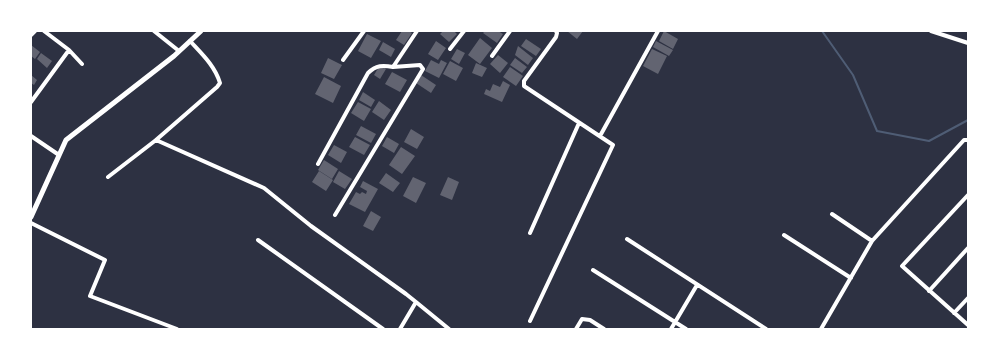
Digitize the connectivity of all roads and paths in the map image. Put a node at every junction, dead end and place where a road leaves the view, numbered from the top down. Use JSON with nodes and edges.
{"nodes":[{"id":1,"x":35,"y":31,"type":"edge"},
{"id":2,"x":44,"y":31,"type":"edge"},
{"id":3,"x":154,"y":31,"type":"edge"},
{"id":4,"x":201,"y":31,"type":"edge"},
{"id":5,"x":364,"y":31,"type":"edge"},
{"id":6,"x":416,"y":31,"type":"edge"},
{"id":7,"x":464,"y":31,"type":"edge"},
{"id":8,"x":510,"y":31,"type":"edge"},
{"id":9,"x":556,"y":31,"type":"edge"},
{"id":10,"x":658,"y":31,"type":"edge"},
{"id":11,"x":934,"y":32,"type":"edge"},
{"id":12,"x":31,"y":35,"type":"edge"},
{"id":13,"x":190,"y":41,"type":"junction"},
{"id":14,"x":968,"y":43,"type":"edge"},
{"id":15,"x":450,"y":49,"type":"dead end"},
{"id":16,"x":69,"y":50,"type":"junction"},
{"id":17,"x":179,"y":51,"type":"junction"},
{"id":18,"x":492,"y":56,"type":"dead end"},
{"id":19,"x":343,"y":60,"type":"dead end"},
{"id":20,"x":82,"y":64,"type":"dead end"},
{"id":21,"x":394,"y":67,"type":"junction"},
{"id":22,"x":31,"y":102,"type":"edge"},
{"id":23,"x":579,"y":123,"type":"junction"},
{"id":24,"x":31,"y":136,"type":"edge"},
{"id":25,"x":600,"y":136,"type":"junction"},
{"id":26,"x":156,"y":140,"type":"junction"},
{"id":27,"x":968,"y":140,"type":"edge"},
{"id":28,"x":59,"y":155,"type":"junction"},
{"id":29,"x":318,"y":164,"type":"dead end"},
{"id":30,"x":108,"y":177,"type":"dead end"},
{"id":31,"x":968,"y":195,"type":"edge"},
{"id":32,"x":832,"y":214,"type":"dead end"},
{"id":33,"x":335,"y":215,"type":"dead end"},
{"id":34,"x":31,"y":217,"type":"edge"},
{"id":35,"x":31,"y":223,"type":"edge"},
{"id":36,"x":530,"y":233,"type":"dead end"},
{"id":37,"x":784,"y":235,"type":"dead end"},
{"id":38,"x":627,"y":239,"type":"dead end"},
{"id":39,"x":258,"y":240,"type":"dead end"},
{"id":40,"x":872,"y":241,"type":"junction"},
{"id":41,"x":968,"y":248,"type":"edge"},
{"id":42,"x":593,"y":270,"type":"dead end"},
{"id":43,"x":851,"y":278,"type":"junction"},
{"id":44,"x":698,"y":285,"type":"junction"},
{"id":45,"x":929,"y":291,"type":"junction"},
{"id":46,"x":968,"y":298,"type":"edge"},
{"id":47,"x":416,"y":302,"type":"junction"},
{"id":48,"x":954,"y":313,"type":"junction"},
{"id":49,"x":530,"y":321,"type":"dead end"},
{"id":50,"x":675,"y":322,"type":"junction"},
{"id":51,"x":968,"y":325,"type":"edge"},
{"id":52,"x":178,"y":329,"type":"edge"},
{"id":53,"x":383,"y":329,"type":"edge"},
{"id":54,"x":400,"y":329,"type":"edge"},
{"id":55,"x":449,"y":329,"type":"edge"},
{"id":56,"x":576,"y":329,"type":"edge"},
{"id":57,"x":604,"y":329,"type":"edge"},
{"id":58,"x":671,"y":329,"type":"edge"},
{"id":59,"x":686,"y":329,"type":"edge"},
{"id":60,"x":766,"y":329,"type":"edge"},
{"id":61,"x":821,"y":329,"type":"edge"}],
"edges":[{"from":1,"to":12,"type":"street"},
{"from":2,"to":16,"type":"street"},
{"from":3,"to":17,"type":"street"},
{"from":4,"to":13,"type":"street"},
{"from":5,"to":19,"type":"street"},
{"from":6,"to":21,"type":"street"},
{"from":7,"to":15,"type":"street"},
{"from":8,"to":18,"type":"street"},
{"from":9,"to":23,"type":"street"},
{"from":10,"to":25,"type":"street"},
{"from":11,"to":14,"type":"street"},
{"from":13,"to":17,"type":"street"},
{"from":13,"to":26,"type":"street"},
{"from":16,"to":20,"type":"street"},
{"from":16,"to":22,"type":"street"},
{"from":17,"to":28,"type":"street"},
{"from":21,"to":29,"type":"street"},
{"from":21,"to":33,"type":"street"},
{"from":23,"to":25,"type":"street"},
{"from":23,"to":36,"type":"street"},
{"from":24,"to":28,"type":"street"},
{"from":25,"to":49,"type":"street"},
{"from":26,"to":30,"type":"street"},
{"from":26,"to":47,"type":"street"},
{"from":27,"to":40,"type":"street"},
{"from":28,"to":34,"type":"street"},
{"from":31,"to":45,"type":"street"},
{"from":32,"to":40,"type":"street"},
{"from":35,"to":52,"type":"street"},
{"from":37,"to":43,"type":"street"},
{"from":38,"to":44,"type":"street"},
{"from":39,"to":53,"type":"street"},
{"from":40,"to":43,"type":"street"},
{"from":41,"to":45,"type":"street"},
{"from":42,"to":50,"type":"street"},
{"from":43,"to":61,"type":"street"},
{"from":44,"to":50,"type":"street"},
{"from":44,"to":60,"type":"street"},
{"from":45,"to":48,"type":"street"},
{"from":46,"to":48,"type":"street"},
{"from":47,"to":54,"type":"street"},
{"from":47,"to":55,"type":"street"},
{"from":48,"to":51,"type":"street"},
{"from":50,"to":58,"type":"street"},
{"from":50,"to":59,"type":"street"},
{"from":56,"to":57,"type":"street"}]}
